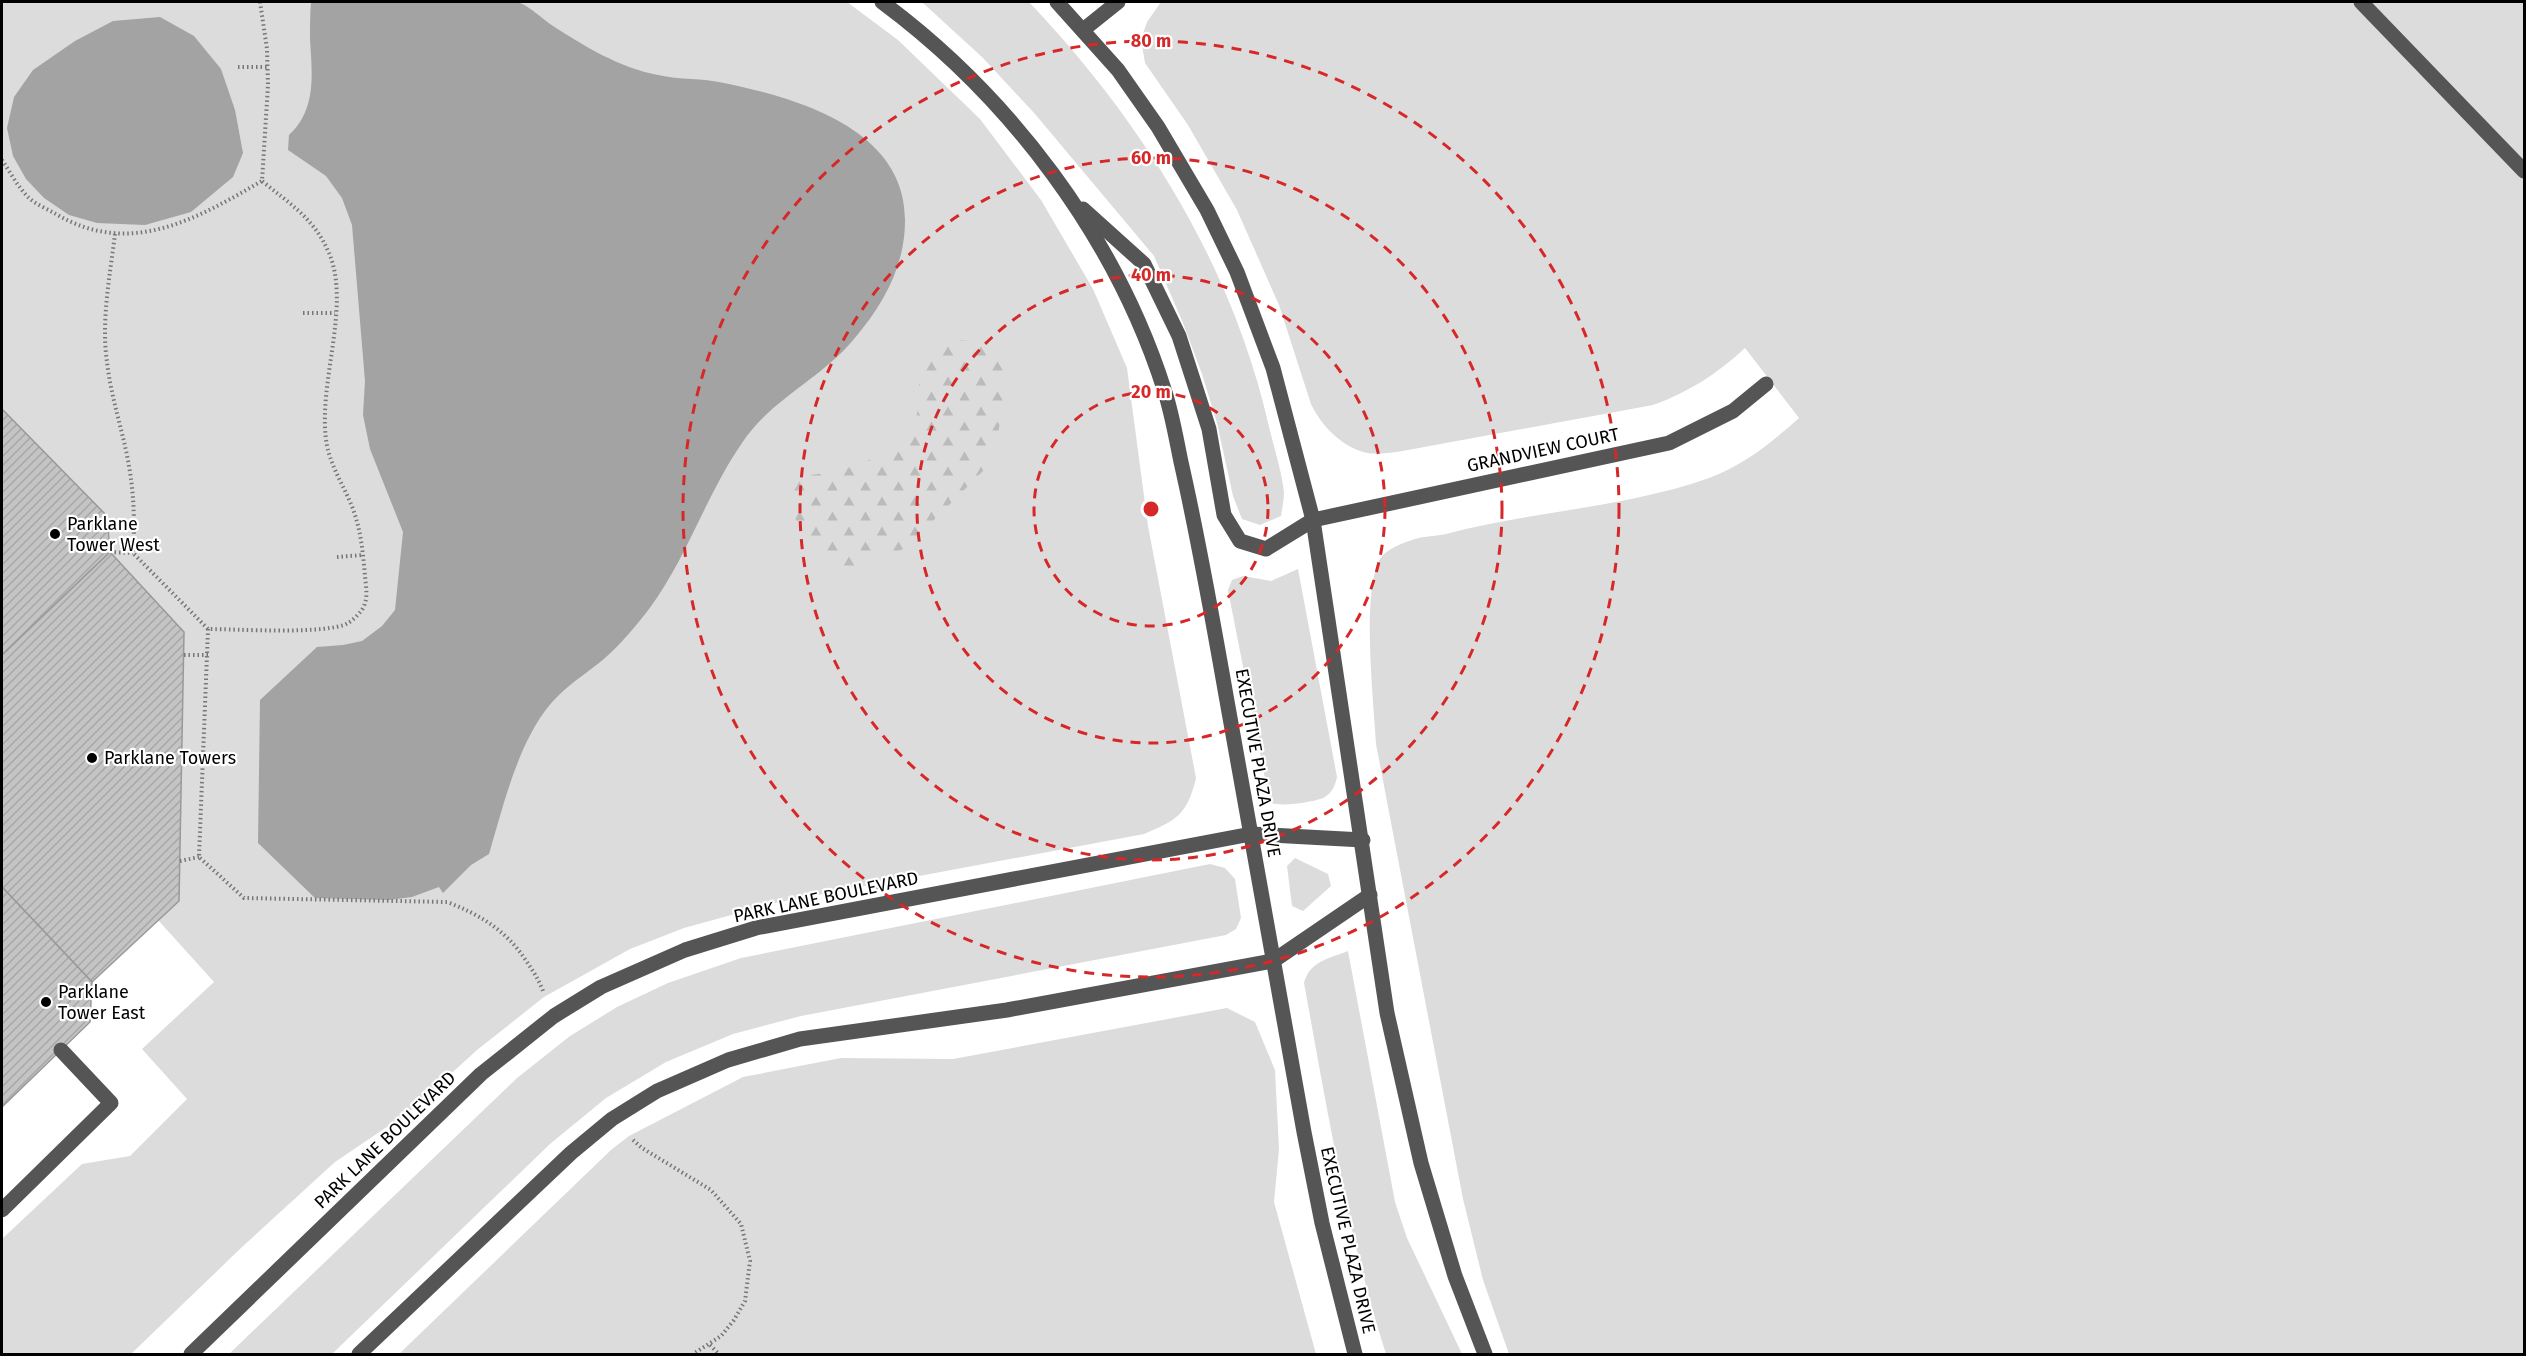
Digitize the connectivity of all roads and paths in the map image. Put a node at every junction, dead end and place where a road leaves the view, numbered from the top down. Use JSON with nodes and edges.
{"nodes":[{"id":1,"x":260,"y":2,"type":"edge"},
{"id":2,"x":882,"y":2,"type":"edge"},
{"id":3,"x":1057,"y":2,"type":"edge"},
{"id":4,"x":1118,"y":2,"type":"edge"},
{"id":5,"x":2361,"y":2,"type":"edge"},
{"id":6,"x":1083,"y":30,"type":"junction"},
{"id":7,"x":238,"y":67,"type":"dead end"},
{"id":8,"x":267,"y":67,"type":"junction"},
{"id":9,"x":2,"y":160,"type":"edge"},
{"id":10,"x":2524,"y":171,"type":"edge"},
{"id":11,"x":262,"y":182,"type":"junction"},
{"id":12,"x":1070,"y":197,"type":"junction"},
{"id":13,"x":115,"y":234,"type":"junction"},
{"id":14,"x":303,"y":313,"type":"dead end"},
{"id":15,"x":335,"y":313,"type":"junction"},
{"id":16,"x":1766,"y":384,"type":"dead end"},
{"id":17,"x":1313,"y":520,"type":"junction"},
{"id":18,"x":110,"y":552,"type":"dead end"},
{"id":19,"x":133,"y":553,"type":"junction"},
{"id":20,"x":363,"y":555,"type":"junction"},
{"id":21,"x":338,"y":557,"type":"dead end"},
{"id":22,"x":208,"y":629,"type":"junction"},
{"id":23,"x":184,"y":655,"type":"dead end"},
{"id":24,"x":209,"y":655,"type":"junction"},
{"id":25,"x":1251,"y":834,"type":"junction"},
{"id":26,"x":1363,"y":840,"type":"junction"},
{"id":27,"x":199,"y":857,"type":"junction"},
{"id":28,"x":180,"y":861,"type":"dead end"},
{"id":29,"x":1370,"y":895,"type":"junction"},
{"id":30,"x":1273,"y":961,"type":"junction"},
{"id":31,"x":554,"y":1016,"type":"junction"},
{"id":32,"x":61,"y":1050,"type":"dead end"},
{"id":33,"x":612,"y":1119,"type":"junction"},
{"id":34,"x":2,"y":1210,"type":"edge"},
{"id":35,"x":710,"y":1345,"type":"junction"},
{"id":36,"x":191,"y":1354,"type":"edge"},
{"id":37,"x":359,"y":1354,"type":"edge"},
{"id":38,"x":693,"y":1354,"type":"edge"},
{"id":39,"x":719,"y":1354,"type":"edge"},
{"id":40,"x":1355,"y":1354,"type":"edge"},
{"id":41,"x":1485,"y":1354,"type":"edge"}],
"edges":[{"from":1,"to":8,"type":"path"},
{"from":2,"to":12,"type":"street","name":"EXECUTIVE PLAZA DRIVE"},
{"from":3,"to":6,"type":"street"},
{"from":4,"to":6,"type":"street"},
{"from":5,"to":10,"type":"street"},
{"from":6,"to":17,"type":"street"},
{"from":7,"to":8,"type":"path"},
{"from":8,"to":11,"type":"path"},
{"from":9,"to":13,"type":"path"},
{"from":11,"to":13,"type":"path"},
{"from":11,"to":15,"type":"path"},
{"from":12,"to":17,"type":"street","name":"EXECUTIVE PLAZA DRIVE"},
{"from":12,"to":25,"type":"street","name":"EXECUTIVE PLAZA DRIVE"},
{"from":13,"to":19,"type":"path"},
{"from":14,"to":15,"type":"path"},
{"from":15,"to":20,"type":"path"},
{"from":16,"to":17,"type":"street","name":"GRANDVIEW COURT"},
{"from":17,"to":26,"type":"street"},
{"from":18,"to":19,"type":"path"},
{"from":19,"to":22,"type":"path"},
{"from":20,"to":21,"type":"path"},
{"from":20,"to":22,"type":"path"},
{"from":22,"to":24,"type":"path"},
{"from":23,"to":24,"type":"path"},
{"from":24,"to":27,"type":"path"},
{"from":25,"to":26,"type":"street","name":"PARK LANE BOULEVARD"},
{"from":25,"to":30,"type":"street","name":"EXECUTIVE PLAZA DRIVE"},
{"from":25,"to":31,"type":"street","name":"PARK LANE BOULEVARD"},
{"from":26,"to":29,"type":"street"},
{"from":27,"to":28,"type":"path"},
{"from":27,"to":31,"type":"path"},
{"from":29,"to":30,"type":"street"},
{"from":29,"to":41,"type":"street"},
{"from":30,"to":33,"type":"street"},
{"from":30,"to":40,"type":"street","name":"EXECUTIVE PLAZA DRIVE"},
{"from":31,"to":36,"type":"street","name":"PARK LANE BOULEVARD"},
{"from":32,"to":34,"type":"street"},
{"from":33,"to":35,"type":"path"},
{"from":33,"to":37,"type":"street"},
{"from":35,"to":38,"type":"path"},
{"from":35,"to":39,"type":"path"}]}
